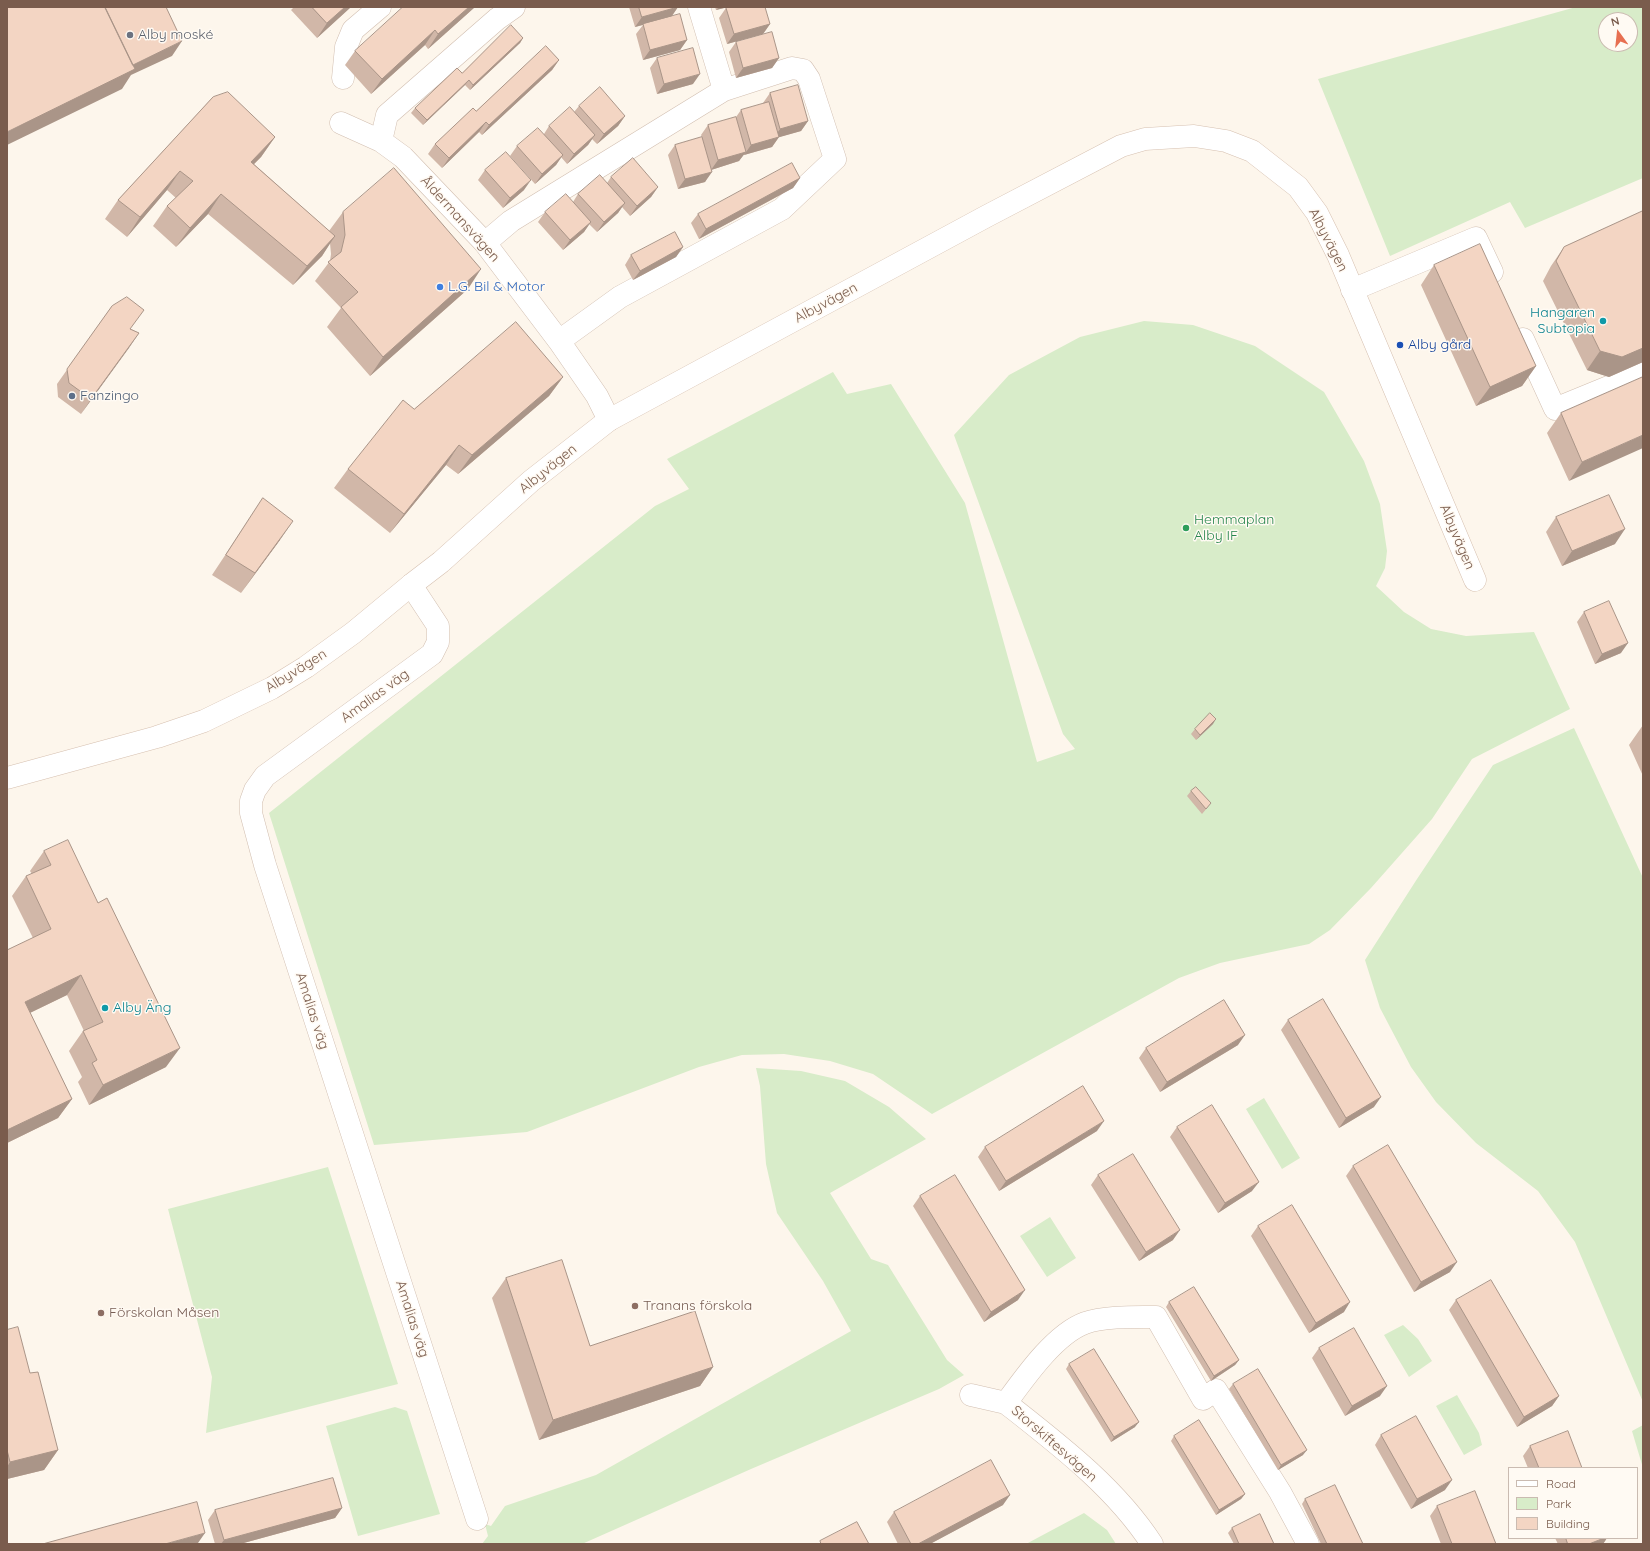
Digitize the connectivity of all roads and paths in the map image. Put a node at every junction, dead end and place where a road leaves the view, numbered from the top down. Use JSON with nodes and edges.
{"nodes":[{"id":1,"x":380,"y":7,"type":"edge"},
{"id":2,"x":514,"y":7,"type":"edge"},
{"id":3,"x":700,"y":7,"type":"edge"},
{"id":4,"x":343,"y":78,"type":"dead end"},
{"id":5,"x":724,"y":90,"type":"junction"},
{"id":6,"x":341,"y":123,"type":"dead end"},
{"id":7,"x":381,"y":141,"type":"junction"},
{"id":8,"x":485,"y":243,"type":"junction"},
{"id":9,"x":1499,"y":288,"type":"edge"},
{"id":10,"x":1352,"y":290,"type":"junction"},
{"id":11,"x":1516,"y":324,"type":"edge"},
{"id":12,"x":559,"y":341,"type":"junction"},
{"id":13,"x":1643,"y":373,"type":"edge"},
{"id":14,"x":609,"y":420,"type":"junction"},
{"id":15,"x":1475,"y":580,"type":"dead end"},
{"id":16,"x":411,"y":585,"type":"junction"},
{"id":17,"x":7,"y":778,"type":"edge"},
{"id":18,"x":971,"y":1395,"type":"dead end"},
{"id":19,"x":1006,"y":1403,"type":"junction"},
{"id":20,"x":477,"y":1519,"type":"dead end"},
{"id":21,"x":1152,"y":1544,"type":"edge"},
{"id":22,"x":1308,"y":1544,"type":"edge"}],
"edges":[{"from":1,"to":4,"type":"street"},
{"from":2,"to":7,"type":"street"},
{"from":3,"to":5,"type":"street"},
{"from":5,"to":8,"type":"street"},
{"from":5,"to":12,"type":"street"},
{"from":6,"to":7,"type":"street","name":"Åldermansvägen"},
{"from":7,"to":8,"type":"street","name":"Åldermansvägen"},
{"from":8,"to":12,"type":"street","name":"Åldermansvägen"},
{"from":9,"to":10,"type":"street"},
{"from":10,"to":14,"type":"street","name":"Albyvägen"},
{"from":10,"to":15,"type":"street","name":"Albyvägen"},
{"from":11,"to":13,"type":"street"},
{"from":12,"to":14,"type":"street","name":"Åldermansvägen"},
{"from":14,"to":16,"type":"street","name":"Albyvägen"},
{"from":16,"to":17,"type":"street","name":"Albyvägen"},
{"from":16,"to":20,"type":"street","name":"Amalias väg"},
{"from":18,"to":19,"type":"street"},
{"from":19,"to":21,"type":"street","name":"Storskiftesvägen"},
{"from":19,"to":22,"type":"street","name":"Storskiftesvägen"}]}
